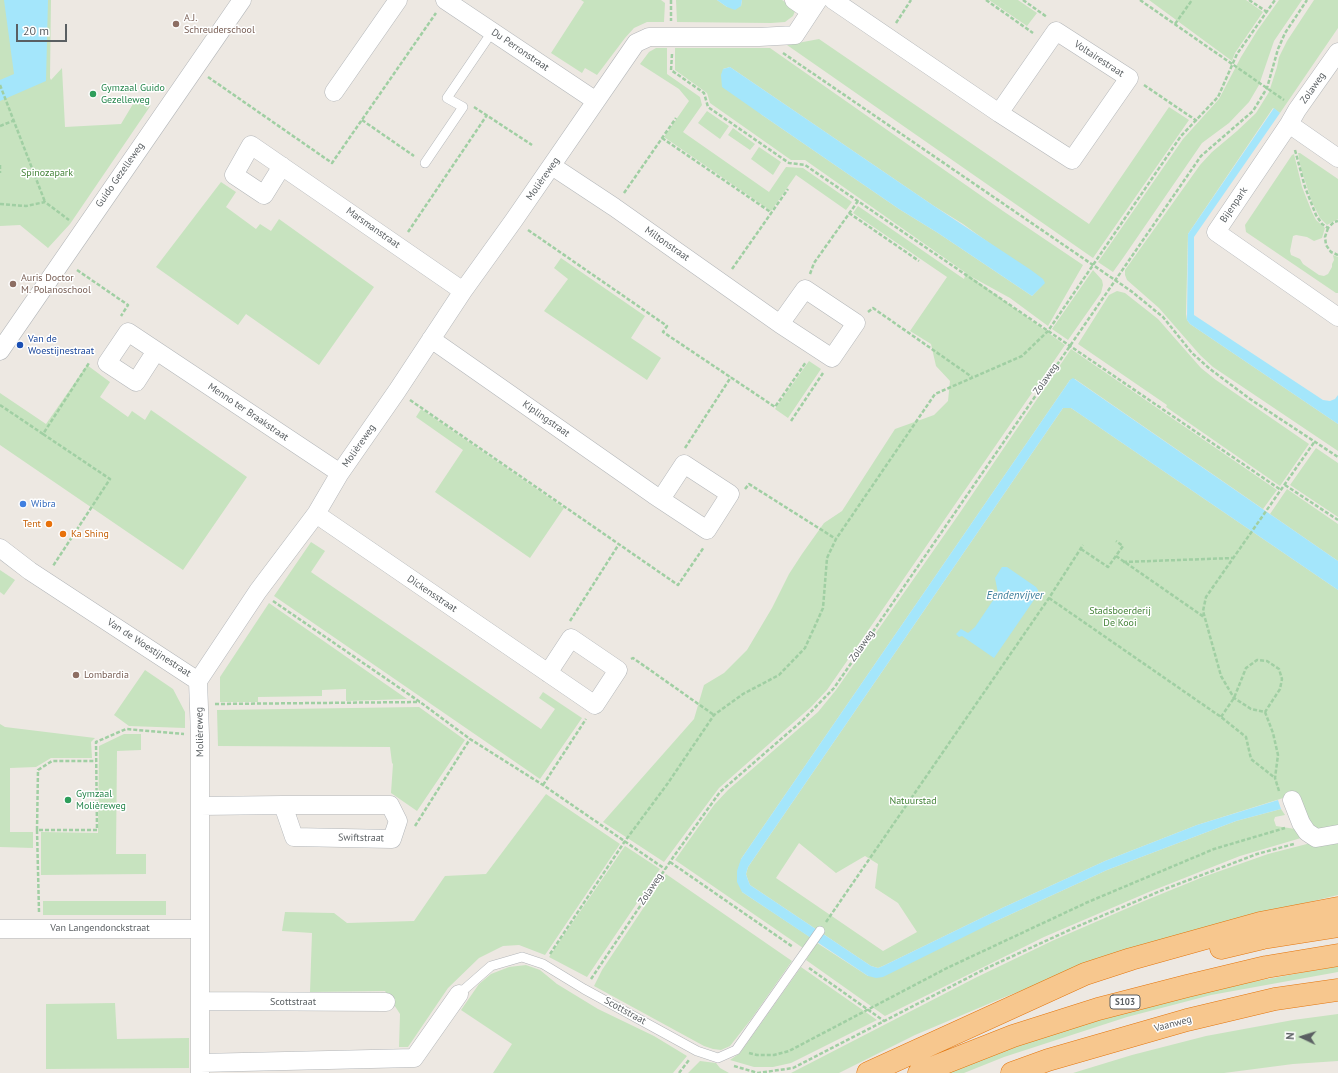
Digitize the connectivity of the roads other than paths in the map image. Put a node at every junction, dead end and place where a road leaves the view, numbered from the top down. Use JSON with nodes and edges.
{"nodes":[{"id":1,"x":242,"y":0,"type":"edge"},
{"id":2,"x":398,"y":0,"type":"edge"},
{"id":3,"x":445,"y":0,"type":"edge"},
{"id":4,"x":794,"y":0,"type":"edge"},
{"id":5,"x":833,"y":0,"type":"edge"},
{"id":6,"x":814,"y":6,"type":"edge"},
{"id":7,"x":492,"y":32,"type":"junction"},
{"id":8,"x":1338,"y":52,"type":"edge"},
{"id":9,"x":334,"y":92,"type":"dead end"},
{"id":10,"x":596,"y":101,"type":"junction"},
{"id":11,"x":999,"y":113,"type":"junction"},
{"id":12,"x":1293,"y":117,"type":"junction"},
{"id":13,"x":1338,"y":158,"type":"edge"},
{"id":14,"x":425,"y":163,"type":"road end"},
{"id":15,"x":282,"y":166,"type":"dead end"},
{"id":16,"x":552,"y":166,"type":"junction"},
{"id":17,"x":463,"y":291,"type":"junction"},
{"id":18,"x":1338,"y":316,"type":"edge"},
{"id":19,"x":780,"y":324,"type":"junction"},
{"id":20,"x":431,"y":338,"type":"junction"},
{"id":21,"x":0,"y":351,"type":"edge"},
{"id":22,"x":156,"y":351,"type":"dead end"},
{"id":23,"x":340,"y":473,"type":"junction"},
{"id":24,"x":661,"y":499,"type":"dead end"},
{"id":25,"x":316,"y":514,"type":"junction"},
{"id":26,"x":0,"y":548,"type":"edge"},
{"id":27,"x":548,"y":673,"type":"junction"},
{"id":28,"x":198,"y":681,"type":"junction"},
{"id":29,"x":1292,"y":800,"type":"dead end"},
{"id":30,"x":283,"y":805,"type":"junction"},
{"id":31,"x":200,"y":806,"type":"junction"},
{"id":32,"x":1338,"y":834,"type":"edge"},
{"id":33,"x":1338,"y":908,"type":"edge"},
{"id":34,"x":1338,"y":926,"type":"edge"},
{"id":35,"x":199,"y":928,"type":"junction"},
{"id":36,"x":0,"y":929,"type":"edge"},
{"id":37,"x":820,"y":931,"type":"road end"},
{"id":38,"x":1338,"y":955,"type":"edge"},
{"id":39,"x":1338,"y":990,"type":"edge"},
{"id":40,"x":459,"y":994,"type":"joint"},
{"id":41,"x":200,"y":1001,"type":"junction"},
{"id":42,"x":386,"y":1002,"type":"dead end"},
{"id":43,"x":968,"y":1028,"type":"junction"},
{"id":44,"x":410,"y":1066,"type":"edge"},
{"id":45,"x":293,"y":1067,"type":"edge"},
{"id":46,"x":200,"y":1068,"type":"edge"},
{"id":47,"x":868,"y":1073,"type":"edge"},
{"id":48,"x":919,"y":1073,"type":"edge"},
{"id":49,"x":1012,"y":1073,"type":"edge"}],
"edges":[{"from":1,"to":21,"type":"street","name":"Guido Gezelleweg"},
{"from":2,"to":9,"type":"street"},
{"from":3,"to":7,"type":"street","name":"Du Perronstraat"},
{"from":4,"to":6,"type":"street","name":"Molièreweg"},
{"from":5,"to":11,"type":"street","name":"Voltairestraat"},
{"from":6,"to":10,"type":"street","name":"Molièreweg"},
{"from":7,"to":10,"type":"street","name":"Du Perronstraat"},
{"from":7,"to":14,"type":"lane"},
{"from":8,"to":12,"type":"street","name":"Zolaweg"},
{"from":10,"to":16,"type":"street","name":"Molièreweg"},
{"from":11,"to":11,"type":"street","name":"Voltairestraat"},
{"from":12,"to":13,"type":"street"},
{"from":12,"to":18,"type":"street","name":"Bijenpark"},
{"from":15,"to":17,"type":"street","name":"Marsmanstraat"},
{"from":16,"to":17,"type":"street","name":"Molièreweg"},
{"from":16,"to":19,"type":"street","name":"Miltonstraat"},
{"from":17,"to":20,"type":"street","name":"Molièreweg"},
{"from":19,"to":19,"type":"street","name":"Miltonstraat"},
{"from":20,"to":23,"type":"street","name":"Molièreweg"},
{"from":20,"to":24,"type":"street","name":"Kiplingstraat"},
{"from":22,"to":23,"type":"street","name":"Menno ter Braakstraat"},
{"from":23,"to":25,"type":"street","name":"Molièreweg"},
{"from":25,"to":27,"type":"street","name":"Dickensstraat"},
{"from":25,"to":28,"type":"street","name":"Molièreweg"},
{"from":26,"to":28,"type":"street","name":"Van de Woestijnestraat"},
{"from":27,"to":27,"type":"street","name":"Dickensstraat"},
{"from":28,"to":31,"type":"street","name":"Molièreweg"},
{"from":29,"to":32,"type":"street"},
{"from":30,"to":30,"type":"street","name":"Swiftstraat"},
{"from":30,"to":31,"type":"street","name":"Swiftstraat"},
{"from":31,"to":35,"type":"street","name":"Molièreweg"},
{"from":33,"to":43,"type":"highway"},
{"from":34,"to":43,"type":"highway"},
{"from":35,"to":36,"type":"street","name":"Van Langendonckstraat"},
{"from":35,"to":41,"type":"street","name":"Molièreweg"},
{"from":37,"to":40,"type":"lane","name":"Scottstraat"},
{"from":38,"to":48,"type":"highway","number":"S103"},
{"from":39,"to":49,"type":"highway","name":"Vaanweg"},
{"from":40,"to":44,"type":"street","name":"Scottstraat"},
{"from":41,"to":42,"type":"street","name":"Scottstraat"},
{"from":41,"to":46,"type":"street","name":"Molièreweg"},
{"from":43,"to":47,"type":"highway"},
{"from":44,"to":45,"type":"street","name":"Scottstraat"},
{"from":45,"to":46,"type":"street","name":"Scottstraat"}]}
